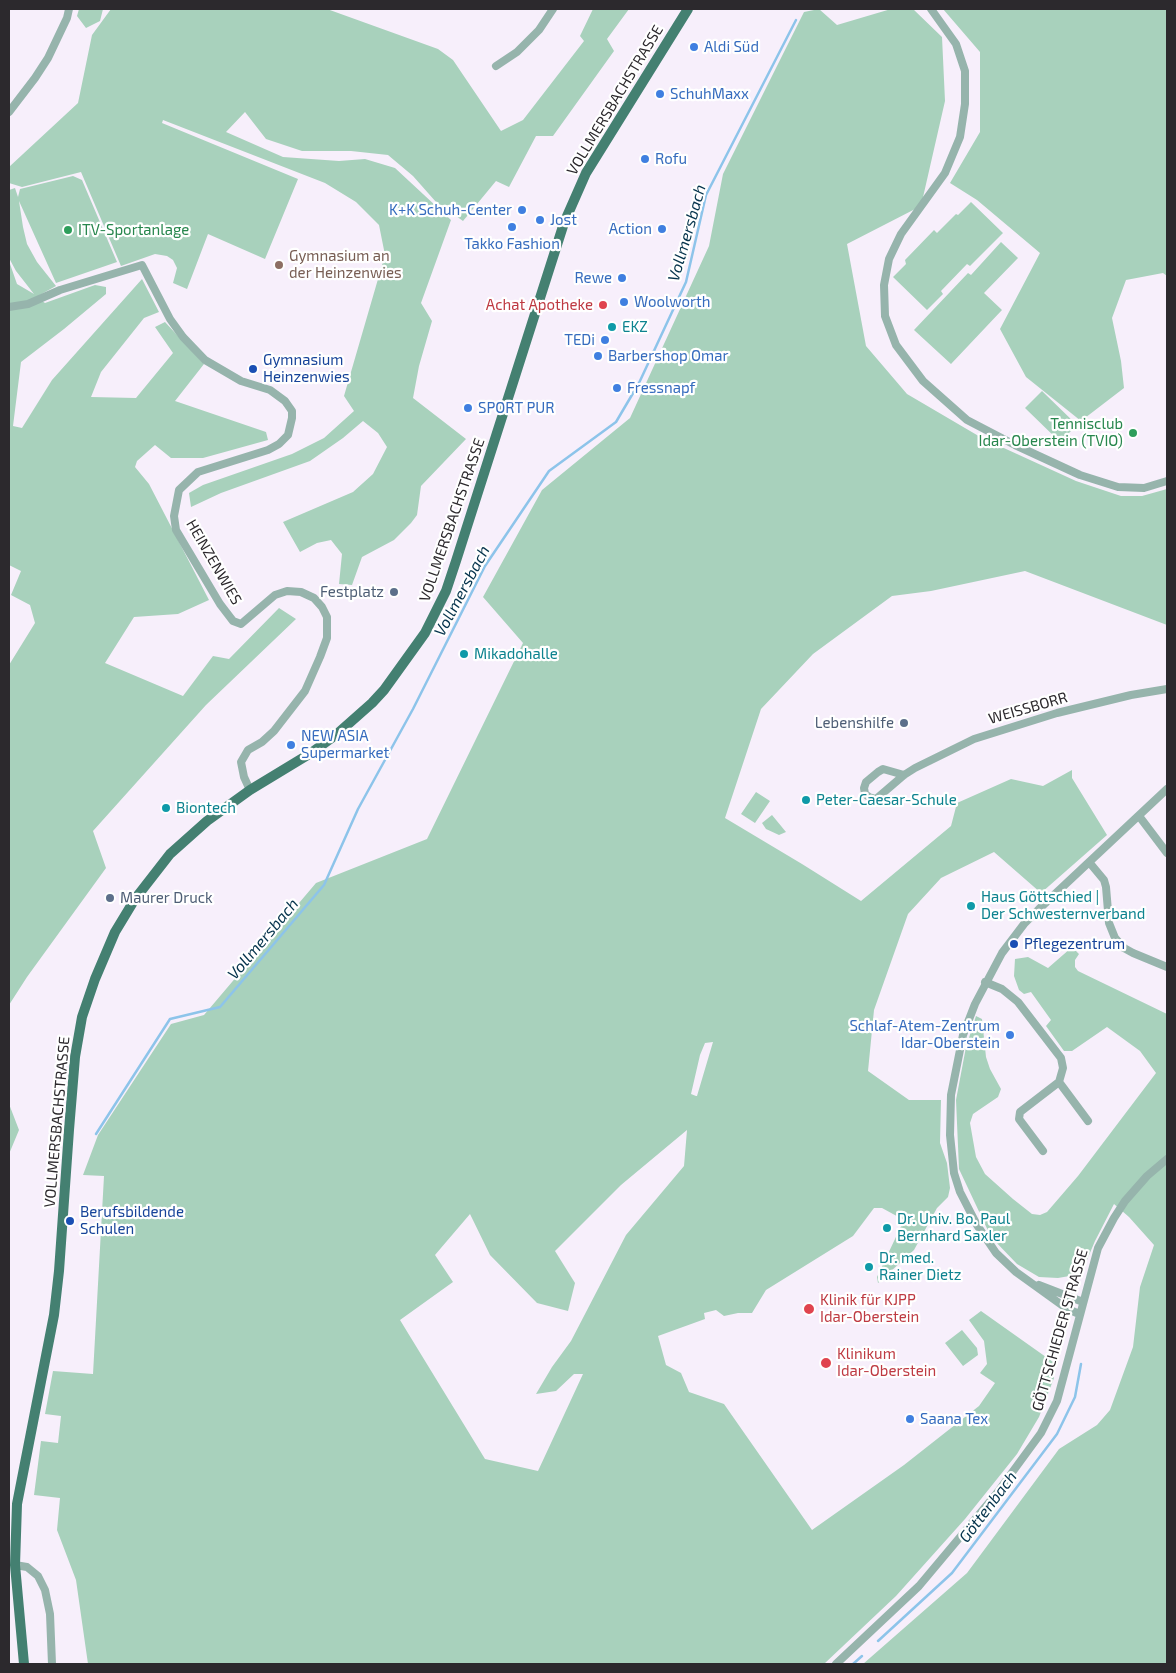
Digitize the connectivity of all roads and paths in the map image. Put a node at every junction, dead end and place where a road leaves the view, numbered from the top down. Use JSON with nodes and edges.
{"nodes":[{"id":1,"x":69,"y":9,"type":"edge"},
{"id":2,"x":554,"y":9,"type":"edge"},
{"id":3,"x":688,"y":9,"type":"edge"},
{"id":4,"x":931,"y":9,"type":"edge"},
{"id":5,"x":496,"y":66,"type":"dead end"},
{"id":6,"x":9,"y":112,"type":"edge"},
{"id":7,"x":9,"y":307,"type":"edge"},
{"id":8,"x":1167,"y":481,"type":"edge"},
{"id":9,"x":1167,"y":689,"type":"edge"},
{"id":10,"x":904,"y":775,"type":"junction"},
{"id":11,"x":1167,"y":789,"type":"edge"},
{"id":12,"x":250,"y":790,"type":"junction"},
{"id":13,"x":1139,"y":816,"type":"junction"},
{"id":14,"x":1167,"y":853,"type":"edge"},
{"id":15,"x":1089,"y":862,"type":"junction"},
{"id":16,"x":1167,"y":967,"type":"edge"},
{"id":17,"x":985,"y":982,"type":"junction"},
{"id":18,"x":1059,"y":1082,"type":"junction"},
{"id":19,"x":1088,"y":1121,"type":"dead end"},
{"id":20,"x":1042,"y":1151,"type":"dead end"},
{"id":21,"x":1167,"y":1158,"type":"edge"},
{"id":22,"x":1028,"y":1281,"type":"junction"},
{"id":23,"x":1083,"y":1302,"type":"junction"},
{"id":24,"x":1080,"y":1314,"type":"junction"},
{"id":25,"x":15,"y":1565,"type":"junction"},
{"id":26,"x":24,"y":1664,"type":"edge"},
{"id":27,"x":52,"y":1664,"type":"edge"},
{"id":28,"x":836,"y":1664,"type":"edge"}],
"edges":[{"from":1,"to":6,"type":"street"},
{"from":2,"to":5,"type":"street"},
{"from":3,"to":12,"type":"main road","name":"VOLLMERSBACHSTRASSE"},
{"from":4,"to":8,"type":"street"},
{"from":7,"to":12,"type":"street","name":"HEINZENWIES"},
{"from":9,"to":10,"type":"street","name":"WEISSBORR"},
{"from":10,"to":10,"type":"street","name":"WEISSBORR"},
{"from":11,"to":13,"type":"street"},
{"from":12,"to":25,"type":"main road","name":"VOLLMERSBACHSTRASSE"},
{"from":13,"to":14,"type":"street"},
{"from":13,"to":15,"type":"street"},
{"from":15,"to":16,"type":"street"},
{"from":15,"to":17,"type":"street"},
{"from":17,"to":18,"type":"street"},
{"from":17,"to":22,"type":"street"},
{"from":18,"to":19,"type":"street"},
{"from":18,"to":20,"type":"street"},
{"from":21,"to":23,"type":"street","name":"GÖTTSCHIEDER STRASSE"},
{"from":22,"to":23,"type":"street"},
{"from":22,"to":24,"type":"street"},
{"from":23,"to":24,"type":"street","name":"GÖTTSCHIEDER STRASSE"},
{"from":24,"to":28,"type":"street","name":"GÖTTSCHIEDER STRASSE"},
{"from":25,"to":26,"type":"main road","name":"VOLLMERSBACHSTRASSE"},
{"from":25,"to":27,"type":"street"}]}
